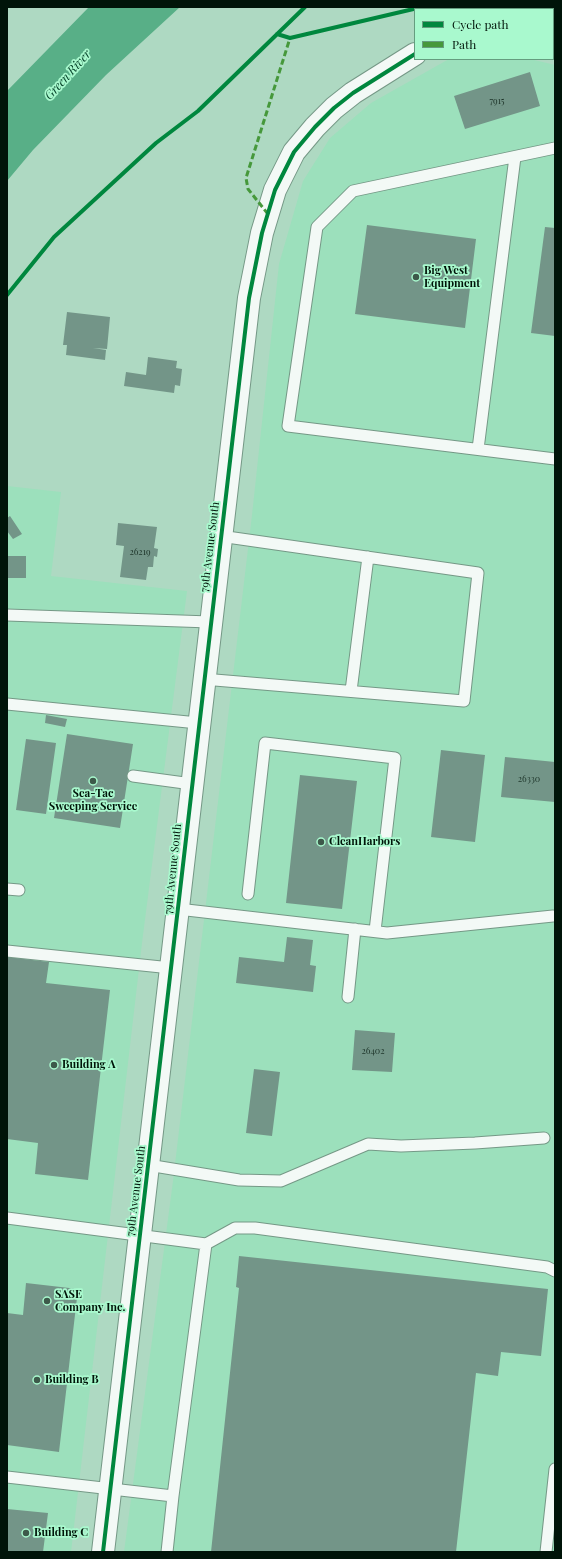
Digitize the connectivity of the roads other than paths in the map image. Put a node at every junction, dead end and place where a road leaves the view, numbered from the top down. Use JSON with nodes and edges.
{"nodes":[{"id":1,"x":414,"y":55,"type":"edge"},
{"id":2,"x":555,"y":148,"type":"edge"},
{"id":3,"x":515,"y":157,"type":"junction"},
{"id":4,"x":478,"y":450,"type":"junction"},
{"id":5,"x":555,"y":459,"type":"edge"},
{"id":6,"x":220,"y":536,"type":"junction"},
{"id":7,"x":368,"y":557,"type":"junction"},
{"id":8,"x":7,"y":615,"type":"edge"},
{"id":9,"x":210,"y":622,"type":"junction"},
{"id":10,"x":203,"y":679,"type":"junction"},
{"id":11,"x":351,"y":691,"type":"junction"},
{"id":12,"x":7,"y":704,"type":"edge"},
{"id":13,"x":198,"y":723,"type":"junction"},
{"id":14,"x":133,"y":776,"type":"dead end"},
{"id":15,"x":192,"y":784,"type":"junction"},
{"id":16,"x":7,"y":889,"type":"edge"},
{"id":17,"x":19,"y":890,"type":"dead end"},
{"id":18,"x":248,"y":894,"type":"dead end"},
{"id":19,"x":178,"y":909,"type":"junction"},
{"id":20,"x":553,"y":916,"type":"dead end"},
{"id":21,"x":355,"y":929,"type":"junction"},
{"id":22,"x":375,"y":931,"type":"junction"},
{"id":23,"x":7,"y":951,"type":"edge"},
{"id":24,"x":171,"y":968,"type":"junction"},
{"id":25,"x":348,"y":997,"type":"dead end"},
{"id":26,"x":544,"y":1138,"type":"dead end"},
{"id":27,"x":148,"y":1165,"type":"junction"},
{"id":28,"x":7,"y":1218,"type":"edge"},
{"id":29,"x":140,"y":1234,"type":"junction"},
{"id":30,"x":206,"y":1244,"type":"junction"},
{"id":31,"x":555,"y":1271,"type":"edge"},
{"id":32,"x":555,"y":1469,"type":"edge"},
{"id":33,"x":7,"y":1477,"type":"edge"},
{"id":34,"x":110,"y":1489,"type":"junction"},
{"id":35,"x":173,"y":1496,"type":"junction"},
{"id":36,"x":103,"y":1552,"type":"edge"},
{"id":37,"x":166,"y":1552,"type":"edge"},
{"id":38,"x":546,"y":1552,"type":"edge"}],
"edges":[{"from":1,"to":6,"type":"street","name":"79th Avenue South"},
{"from":2,"to":3,"type":"lane"},
{"from":3,"to":4,"type":"lane"},
{"from":3,"to":4,"type":"lane"},
{"from":4,"to":5,"type":"lane"},
{"from":6,"to":7,"type":"lane"},
{"from":6,"to":9,"type":"street","name":"79th Avenue South"},
{"from":7,"to":11,"type":"lane"},
{"from":7,"to":11,"type":"lane"},
{"from":8,"to":9,"type":"lane"},
{"from":9,"to":10,"type":"street","name":"79th Avenue South"},
{"from":10,"to":11,"type":"lane"},
{"from":10,"to":13,"type":"street","name":"79th Avenue South"},
{"from":12,"to":13,"type":"lane"},
{"from":13,"to":15,"type":"street","name":"79th Avenue South"},
{"from":14,"to":15,"type":"lane"},
{"from":15,"to":19,"type":"street","name":"79th Avenue South"},
{"from":16,"to":17,"type":"lane"},
{"from":18,"to":22,"type":"lane"},
{"from":19,"to":21,"type":"lane"},
{"from":19,"to":24,"type":"street","name":"79th Avenue South"},
{"from":20,"to":22,"type":"lane"},
{"from":21,"to":22,"type":"lane"},
{"from":21,"to":25,"type":"lane"},
{"from":23,"to":24,"type":"lane"},
{"from":24,"to":27,"type":"street","name":"79th Avenue South"},
{"from":26,"to":27,"type":"lane"},
{"from":27,"to":29,"type":"street","name":"79th Avenue South"},
{"from":28,"to":29,"type":"lane"},
{"from":29,"to":30,"type":"lane"},
{"from":29,"to":34,"type":"street","name":"79th Avenue South"},
{"from":30,"to":31,"type":"lane"},
{"from":30,"to":35,"type":"lane"},
{"from":32,"to":38,"type":"lane"},
{"from":33,"to":34,"type":"lane"},
{"from":34,"to":35,"type":"lane"},
{"from":34,"to":36,"type":"street","name":"79th Avenue South"},
{"from":35,"to":37,"type":"lane"}]}
